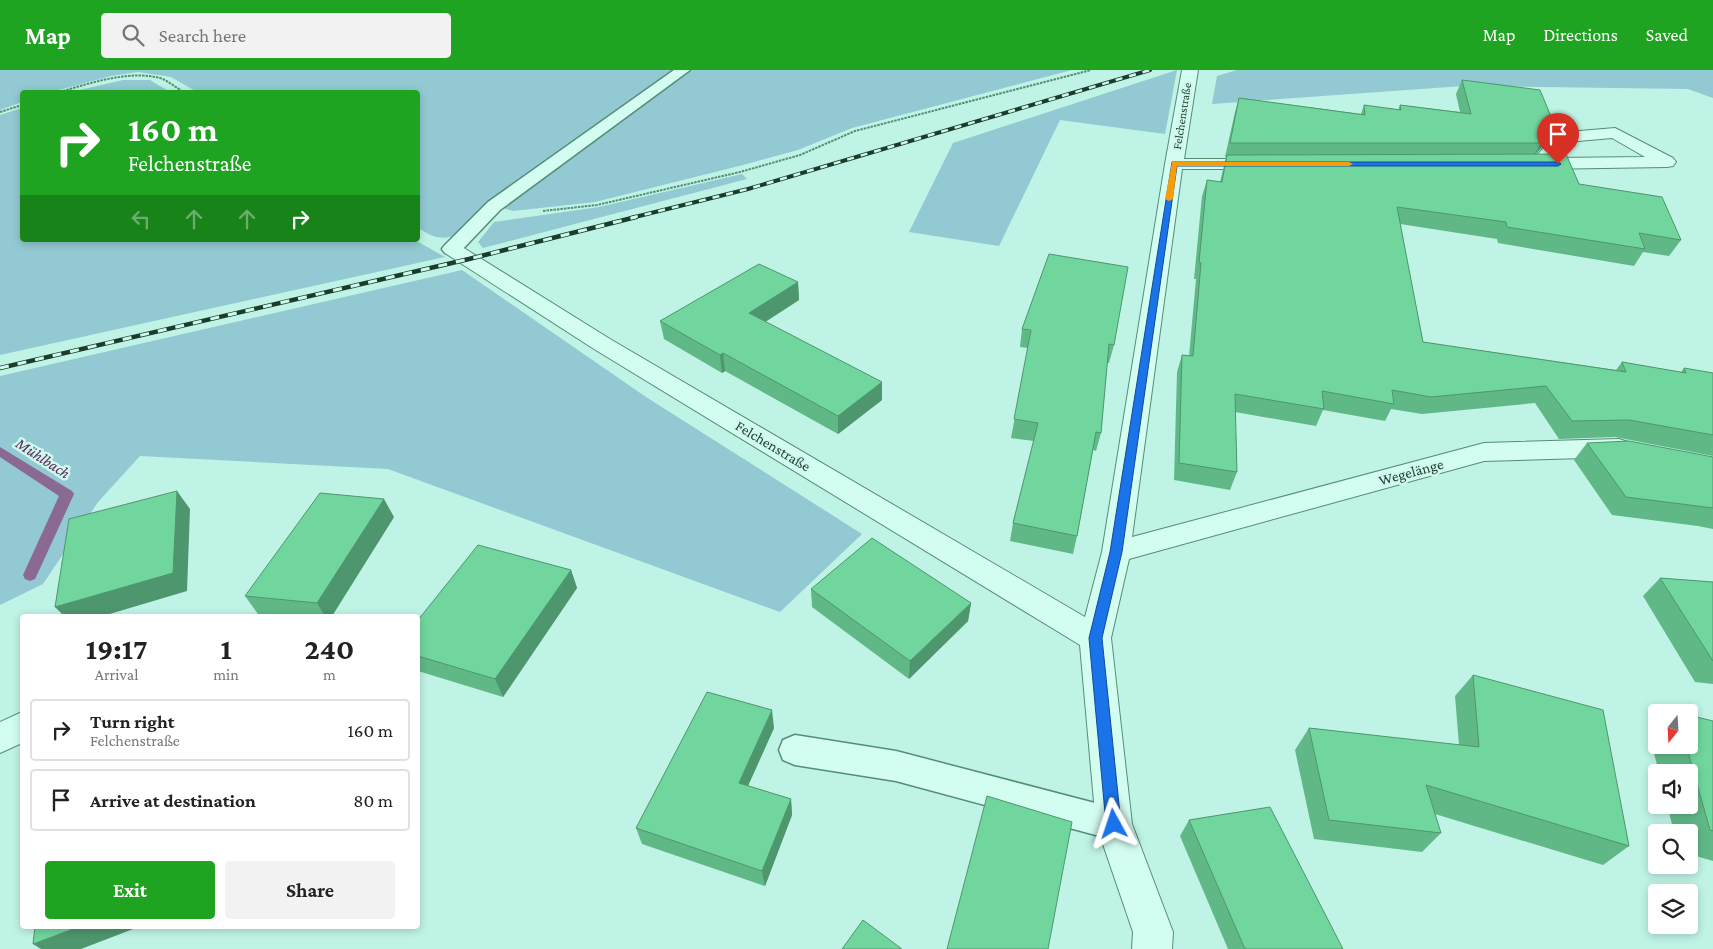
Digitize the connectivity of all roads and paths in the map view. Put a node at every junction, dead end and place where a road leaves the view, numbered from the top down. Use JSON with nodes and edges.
{"nodes":[{"id":1,"x":683,"y":70,"type":"edge"},
{"id":2,"x":1091,"y":70,"type":"edge"},
{"id":3,"x":1190,"y":70,"type":"edge"},
{"id":4,"x":67,"y":90,"type":"edge"},
{"id":5,"x":181,"y":90,"type":"edge"},
{"id":6,"x":20,"y":106,"type":"edge"},
{"id":7,"x":0,"y":112,"type":"edge"},
{"id":8,"x":1174,"y":164,"type":"junction"},
{"id":9,"x":1283,"y":164,"type":"edge"},
{"id":10,"x":1520,"y":164,"type":"edge"},
{"id":11,"x":1539,"y":164,"type":"junction"},
{"id":12,"x":480,"y":218,"type":"junction"},
{"id":13,"x":452,"y":249,"type":"joint"},
{"id":14,"x":1644,"y":453,"type":"edge"},
{"id":15,"x":1116,"y":552,"type":"junction"},
{"id":16,"x":1096,"y":638,"type":"junction"},
{"id":17,"x":20,"y":728,"type":"edge"},
{"id":18,"x":0,"y":738,"type":"edge"},
{"id":19,"x":796,"y":750,"type":"dead end"},
{"id":20,"x":1114,"y":824,"type":"junction"},
{"id":21,"x":1152,"y":949,"type":"edge"}],
"edges":[{"from":1,"to":12,"type":"lane"},
{"from":2,"to":12,"type":"path"},
{"from":3,"to":8,"type":"street","name":"Felchenstraße"},
{"from":4,"to":5,"type":"path"},
{"from":6,"to":7,"type":"path"},
{"from":8,"to":9,"type":"street","name":"Felchenstraße"},
{"from":8,"to":15,"type":"street","name":"Felchenstraße"},
{"from":10,"to":11,"type":"street"},
{"from":11,"to":11,"type":"street"},
{"from":12,"to":13,"type":"lane"},
{"from":13,"to":16,"type":"street","name":"Felchenstraße"},
{"from":14,"to":15,"type":"street","name":"Wegelänge"},
{"from":15,"to":16,"type":"street","name":"Felchenstraße"},
{"from":16,"to":20,"type":"street","name":"Felchenstraße"},
{"from":17,"to":18,"type":"street"},
{"from":19,"to":20,"type":"lane"},
{"from":20,"to":21,"type":"street","name":"Felchenstraße"}]}
